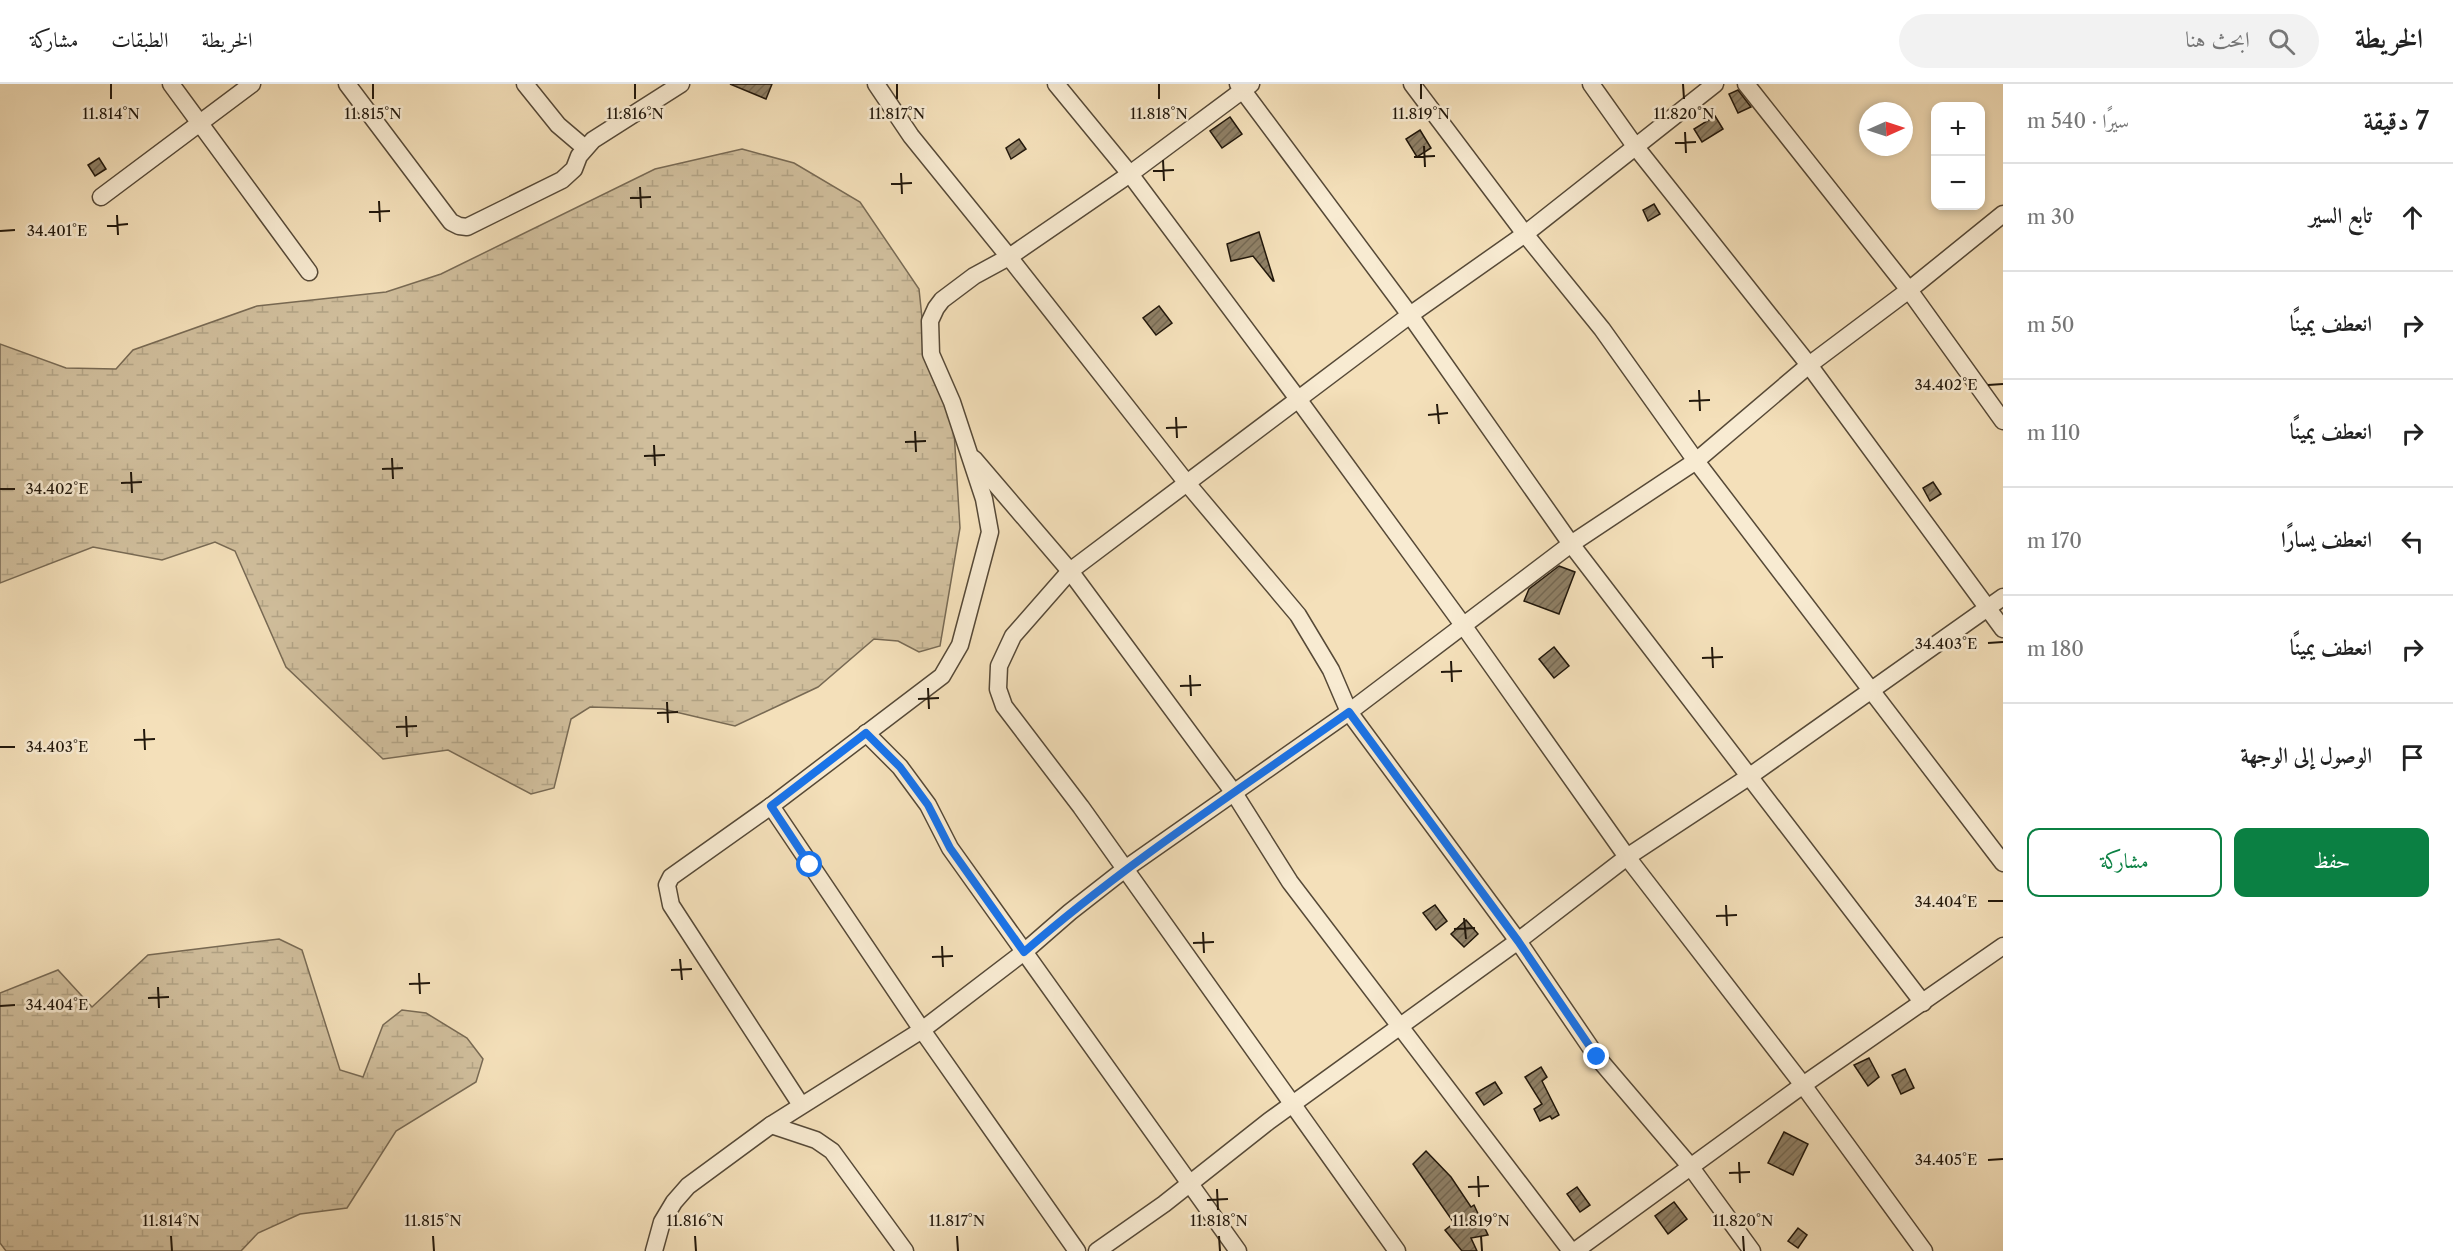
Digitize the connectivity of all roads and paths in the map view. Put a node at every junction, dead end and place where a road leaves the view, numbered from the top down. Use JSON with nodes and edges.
{"nodes":[{"id":1,"x":171,"y":84,"type":"edge"},
{"id":2,"x":252,"y":84,"type":"edge"},
{"id":3,"x":347,"y":84,"type":"edge"},
{"id":4,"x":525,"y":84,"type":"edge"},
{"id":5,"x":681,"y":84,"type":"edge"},
{"id":6,"x":876,"y":84,"type":"edge"},
{"id":7,"x":1056,"y":84,"type":"edge"},
{"id":8,"x":1412,"y":84,"type":"edge"},
{"id":9,"x":1591,"y":84,"type":"edge"},
{"id":10,"x":1715,"y":84,"type":"edge"},
{"id":11,"x":1746,"y":84,"type":"edge"},
{"id":12,"x":1244,"y":86,"type":"edge"},
{"id":13,"x":200,"y":122,"type":"junction"},
{"id":14,"x":1635,"y":146,"type":"junction"},
{"id":15,"x":585,"y":148,"type":"junction"},
{"id":16,"x":1130,"y":174,"type":"junction"},
{"id":17,"x":101,"y":196,"type":"dead end"},
{"id":18,"x":2002,"y":216,"type":"edge"},
{"id":19,"x":1525,"y":234,"type":"junction"},
{"id":20,"x":1010,"y":256,"type":"junction"},
{"id":21,"x":309,"y":272,"type":"dead end"},
{"id":22,"x":1909,"y":290,"type":"junction"},
{"id":23,"x":1410,"y":315,"type":"junction"},
{"id":24,"x":1809,"y":365,"type":"junction"},
{"id":25,"x":1298,"y":399,"type":"junction"},
{"id":26,"x":2003,"y":421,"type":"edge"},
{"id":27,"x":968,"y":452,"type":"junction"},
{"id":28,"x":1696,"y":461,"type":"junction"},
{"id":29,"x":1186,"y":482,"type":"junction"},
{"id":30,"x":1571,"y":544,"type":"junction"},
{"id":31,"x":1070,"y":571,"type":"junction"},
{"id":32,"x":2003,"y":597,"type":"edge"},
{"id":33,"x":1988,"y":608,"type":"junction"},
{"id":34,"x":1463,"y":625,"type":"junction"},
{"id":35,"x":2003,"y":629,"type":"edge"},
{"id":36,"x":1871,"y":691,"type":"junction"},
{"id":37,"x":1349,"y":712,"type":"junction"},
{"id":38,"x":866,"y":733,"type":"junction"},
{"id":39,"x":1750,"y":776,"type":"junction"},
{"id":40,"x":1234,"y":793,"type":"junction"},
{"id":41,"x":771,"y":806,"type":"junction"},
{"id":42,"x":1627,"y":856,"type":"junction"},
{"id":43,"x":2003,"y":863,"type":"edge"},
{"id":44,"x":1125,"y":869,"type":"junction"},
{"id":45,"x":1518,"y":941,"type":"junction"},
{"id":46,"x":2003,"y":946,"type":"edge"},
{"id":47,"x":1024,"y":952,"type":"junction"},
{"id":48,"x":1923,"y":1003,"type":"junction"},
{"id":49,"x":1400,"y":1027,"type":"junction"},
{"id":50,"x":922,"y":1030,"type":"junction"},
{"id":51,"x":1803,"y":1084,"type":"junction"},
{"id":52,"x":1293,"y":1104,"type":"junction"},
{"id":53,"x":801,"y":1105,"type":"junction"},
{"id":54,"x":771,"y":1125,"type":"junction"},
{"id":55,"x":1690,"y":1166,"type":"junction"},
{"id":56,"x":1188,"y":1184,"type":"junction"},
{"id":57,"x":654,"y":1251,"type":"edge"},
{"id":58,"x":905,"y":1251,"type":"edge"},
{"id":59,"x":1077,"y":1251,"type":"edge"},
{"id":60,"x":1097,"y":1251,"type":"edge"},
{"id":61,"x":1238,"y":1251,"type":"edge"},
{"id":62,"x":1397,"y":1251,"type":"edge"},
{"id":63,"x":1573,"y":1251,"type":"edge"},
{"id":64,"x":1752,"y":1251,"type":"edge"},
{"id":65,"x":1924,"y":1251,"type":"edge"}],
"edges":[{"from":1,"to":13,"type":"street"},
{"from":2,"to":13,"type":"street"},
{"from":3,"to":15,"type":"street"},
{"from":4,"to":15,"type":"street"},
{"from":5,"to":15,"type":"street"},
{"from":6,"to":20,"type":"street"},
{"from":7,"to":16,"type":"street"},
{"from":8,"to":19,"type":"street"},
{"from":9,"to":14,"type":"street"},
{"from":10,"to":14,"type":"street"},
{"from":11,"to":22,"type":"street"},
{"from":12,"to":16,"type":"street"},
{"from":12,"to":23,"type":"street"},
{"from":13,"to":17,"type":"street"},
{"from":13,"to":21,"type":"street"},
{"from":14,"to":19,"type":"street"},
{"from":14,"to":24,"type":"street"},
{"from":16,"to":20,"type":"street"},
{"from":16,"to":25,"type":"street"},
{"from":18,"to":22,"type":"street"},
{"from":19,"to":23,"type":"street"},
{"from":19,"to":28,"type":"street"},
{"from":20,"to":27,"type":"street"},
{"from":20,"to":29,"type":"street"},
{"from":22,"to":24,"type":"street"},
{"from":22,"to":26,"type":"street"},
{"from":23,"to":25,"type":"street"},
{"from":23,"to":30,"type":"street"},
{"from":24,"to":28,"type":"street"},
{"from":24,"to":33,"type":"street"},
{"from":25,"to":29,"type":"street"},
{"from":25,"to":34,"type":"street"},
{"from":27,"to":31,"type":"street"},
{"from":27,"to":38,"type":"street"},
{"from":28,"to":30,"type":"street"},
{"from":28,"to":36,"type":"street"},
{"from":29,"to":31,"type":"street"},
{"from":29,"to":37,"type":"street"},
{"from":30,"to":34,"type":"street"},
{"from":30,"to":39,"type":"street"},
{"from":31,"to":40,"type":"street"},
{"from":31,"to":44,"type":"street"},
{"from":32,"to":33,"type":"street"},
{"from":33,"to":35,"type":"street"},
{"from":33,"to":36,"type":"street"},
{"from":34,"to":37,"type":"street"},
{"from":34,"to":42,"type":"street"},
{"from":36,"to":39,"type":"street"},
{"from":36,"to":43,"type":"street"},
{"from":37,"to":40,"type":"street"},
{"from":37,"to":45,"type":"street"},
{"from":38,"to":41,"type":"street"},
{"from":38,"to":47,"type":"street"},
{"from":39,"to":42,"type":"street"},
{"from":39,"to":48,"type":"street"},
{"from":40,"to":44,"type":"street"},
{"from":40,"to":49,"type":"street"},
{"from":41,"to":50,"type":"street"},
{"from":41,"to":53,"type":"street"},
{"from":42,"to":45,"type":"street"},
{"from":42,"to":51,"type":"street"},
{"from":44,"to":47,"type":"street"},
{"from":44,"to":52,"type":"street"},
{"from":45,"to":49,"type":"street"},
{"from":45,"to":55,"type":"street"},
{"from":46,"to":48,"type":"street"},
{"from":47,"to":50,"type":"street"},
{"from":47,"to":56,"type":"street"},
{"from":48,"to":51,"type":"street"},
{"from":49,"to":52,"type":"street"},
{"from":49,"to":63,"type":"street"},
{"from":50,"to":53,"type":"street"},
{"from":50,"to":59,"type":"street"},
{"from":51,"to":55,"type":"street"},
{"from":51,"to":65,"type":"street"},
{"from":52,"to":56,"type":"street"},
{"from":52,"to":62,"type":"street"},
{"from":53,"to":54,"type":"street"},
{"from":54,"to":57,"type":"street"},
{"from":54,"to":58,"type":"street"},
{"from":55,"to":63,"type":"street"},
{"from":55,"to":64,"type":"street"},
{"from":56,"to":60,"type":"street"},
{"from":56,"to":61,"type":"street"}]}
